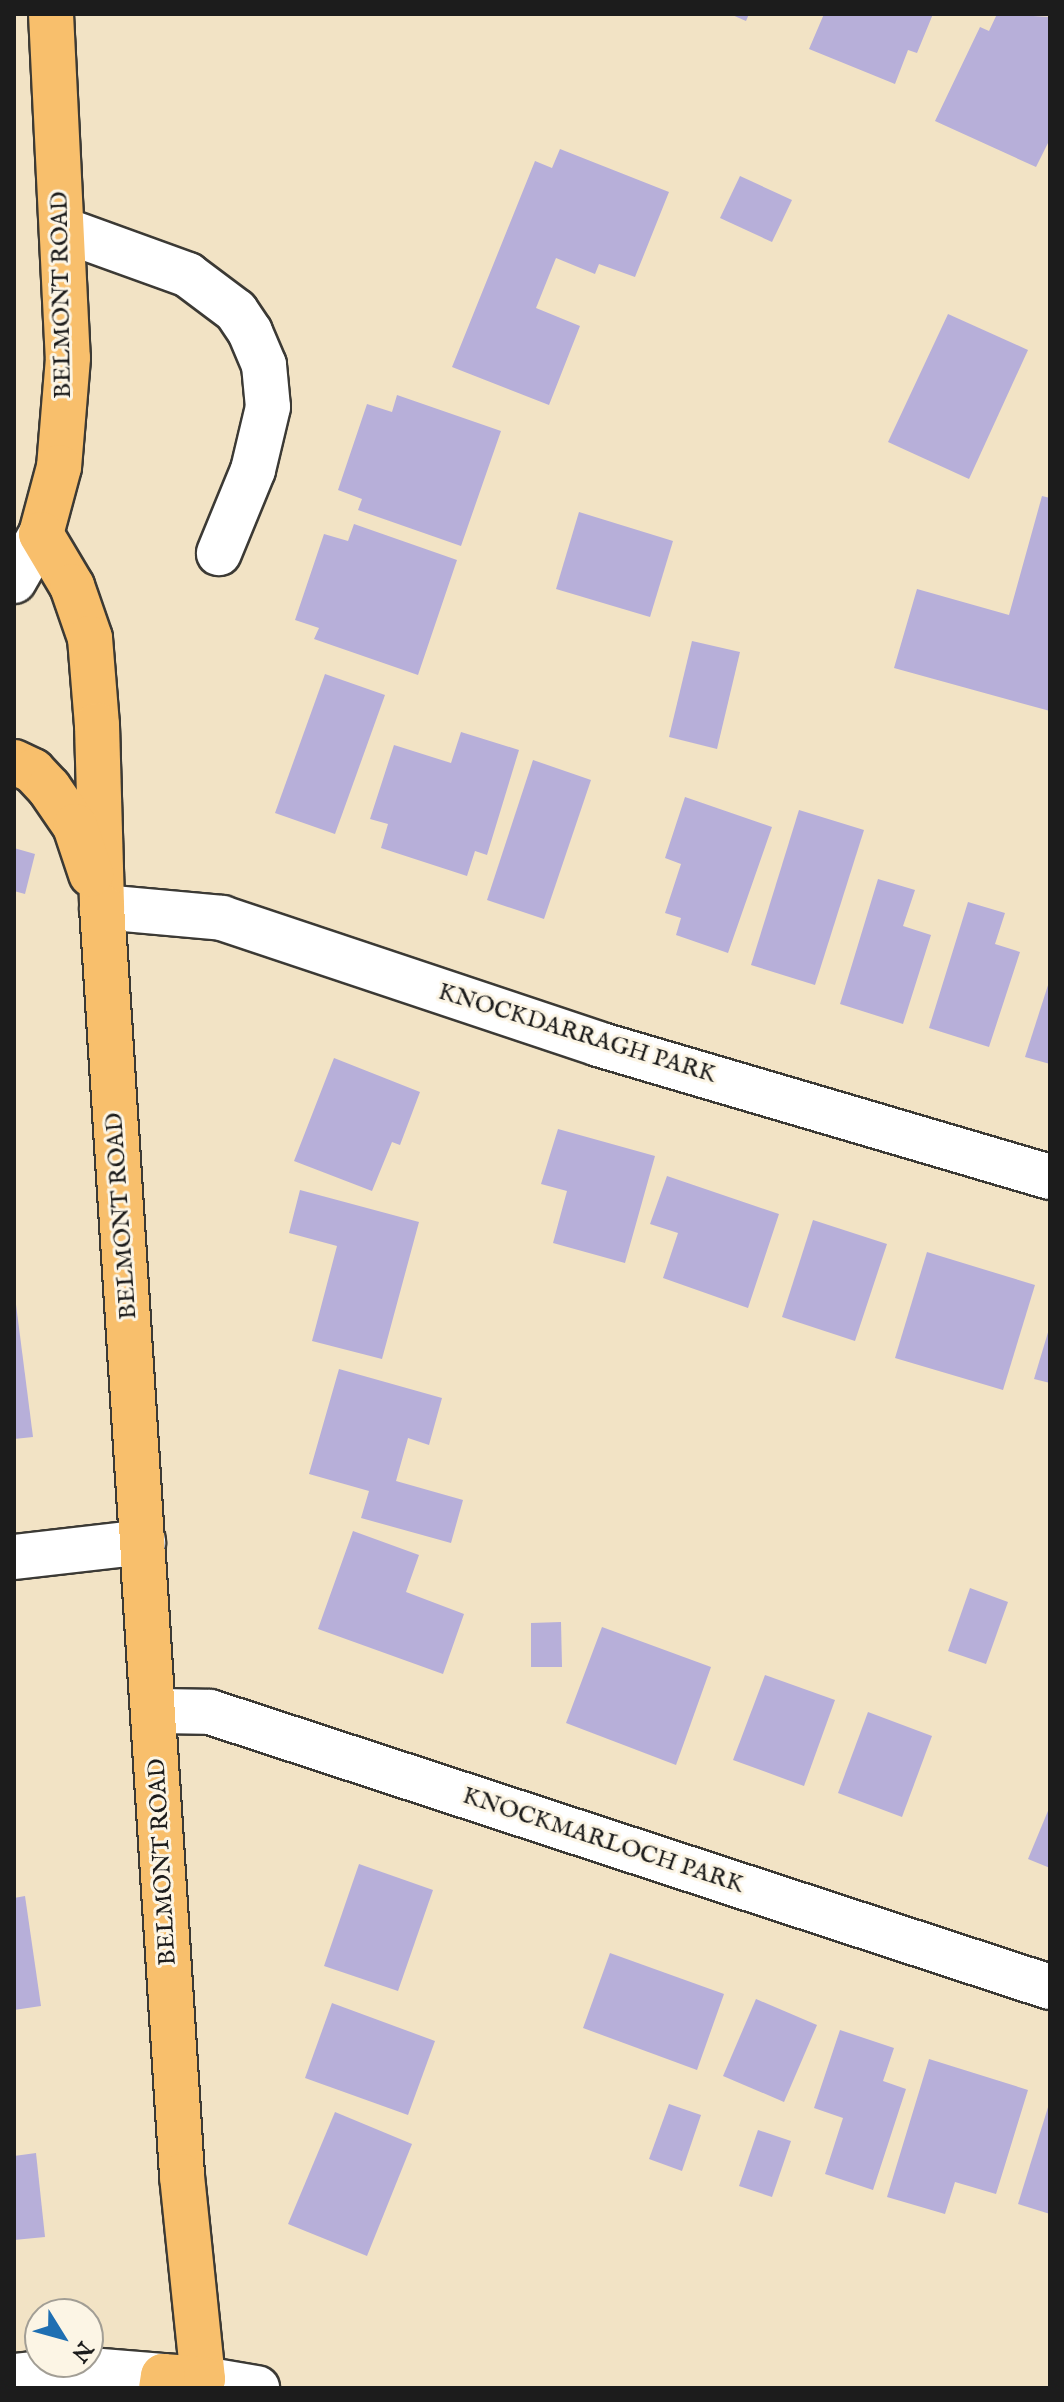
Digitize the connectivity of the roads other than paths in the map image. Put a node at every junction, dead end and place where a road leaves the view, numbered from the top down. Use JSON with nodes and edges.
{"nodes":[{"id":1,"x":51,"y":14,"type":"edge"},
{"id":2,"x":64,"y":230,"type":"junction"},
{"id":3,"x":41,"y":534,"type":"junction"},
{"id":4,"x":219,"y":553,"type":"dead end"},
{"id":5,"x":14,"y":581,"type":"edge"},
{"id":6,"x":14,"y":762,"type":"edge"},
{"id":7,"x":102,"y":907,"type":"junction"},
{"id":8,"x":1050,"y":1177,"type":"edge"},
{"id":9,"x":143,"y":1542,"type":"junction"},
{"id":10,"x":14,"y":1557,"type":"edge"},
{"id":11,"x":154,"y":1711,"type":"junction"},
{"id":12,"x":1050,"y":1987,"type":"edge"},
{"id":13,"x":14,"y":2376,"type":"edge"},
{"id":14,"x":176,"y":2381,"type":"edge"},
{"id":15,"x":257,"y":2388,"type":"edge"}],
"edges":[{"from":1,"to":2,"type":"main road","name":"BELMONT ROAD"},
{"from":2,"to":3,"type":"main road","name":"BELMONT ROAD"},
{"from":2,"to":4,"type":"street"},
{"from":3,"to":5,"type":"street"},
{"from":3,"to":7,"type":"main road","name":"BELMONT ROAD"},
{"from":6,"to":7,"type":"main road"},
{"from":7,"to":8,"type":"street","name":"KNOCKDARRAGH PARK"},
{"from":7,"to":9,"type":"main road","name":"BELMONT ROAD"},
{"from":9,"to":10,"type":"street"},
{"from":9,"to":11,"type":"main road","name":"BELMONT ROAD"},
{"from":11,"to":12,"type":"street","name":"KNOCKMARLOCH PARK"},
{"from":11,"to":14,"type":"main road","name":"BELMONT ROAD"},
{"from":13,"to":14,"type":"street"},
{"from":14,"to":15,"type":"street"}]}
